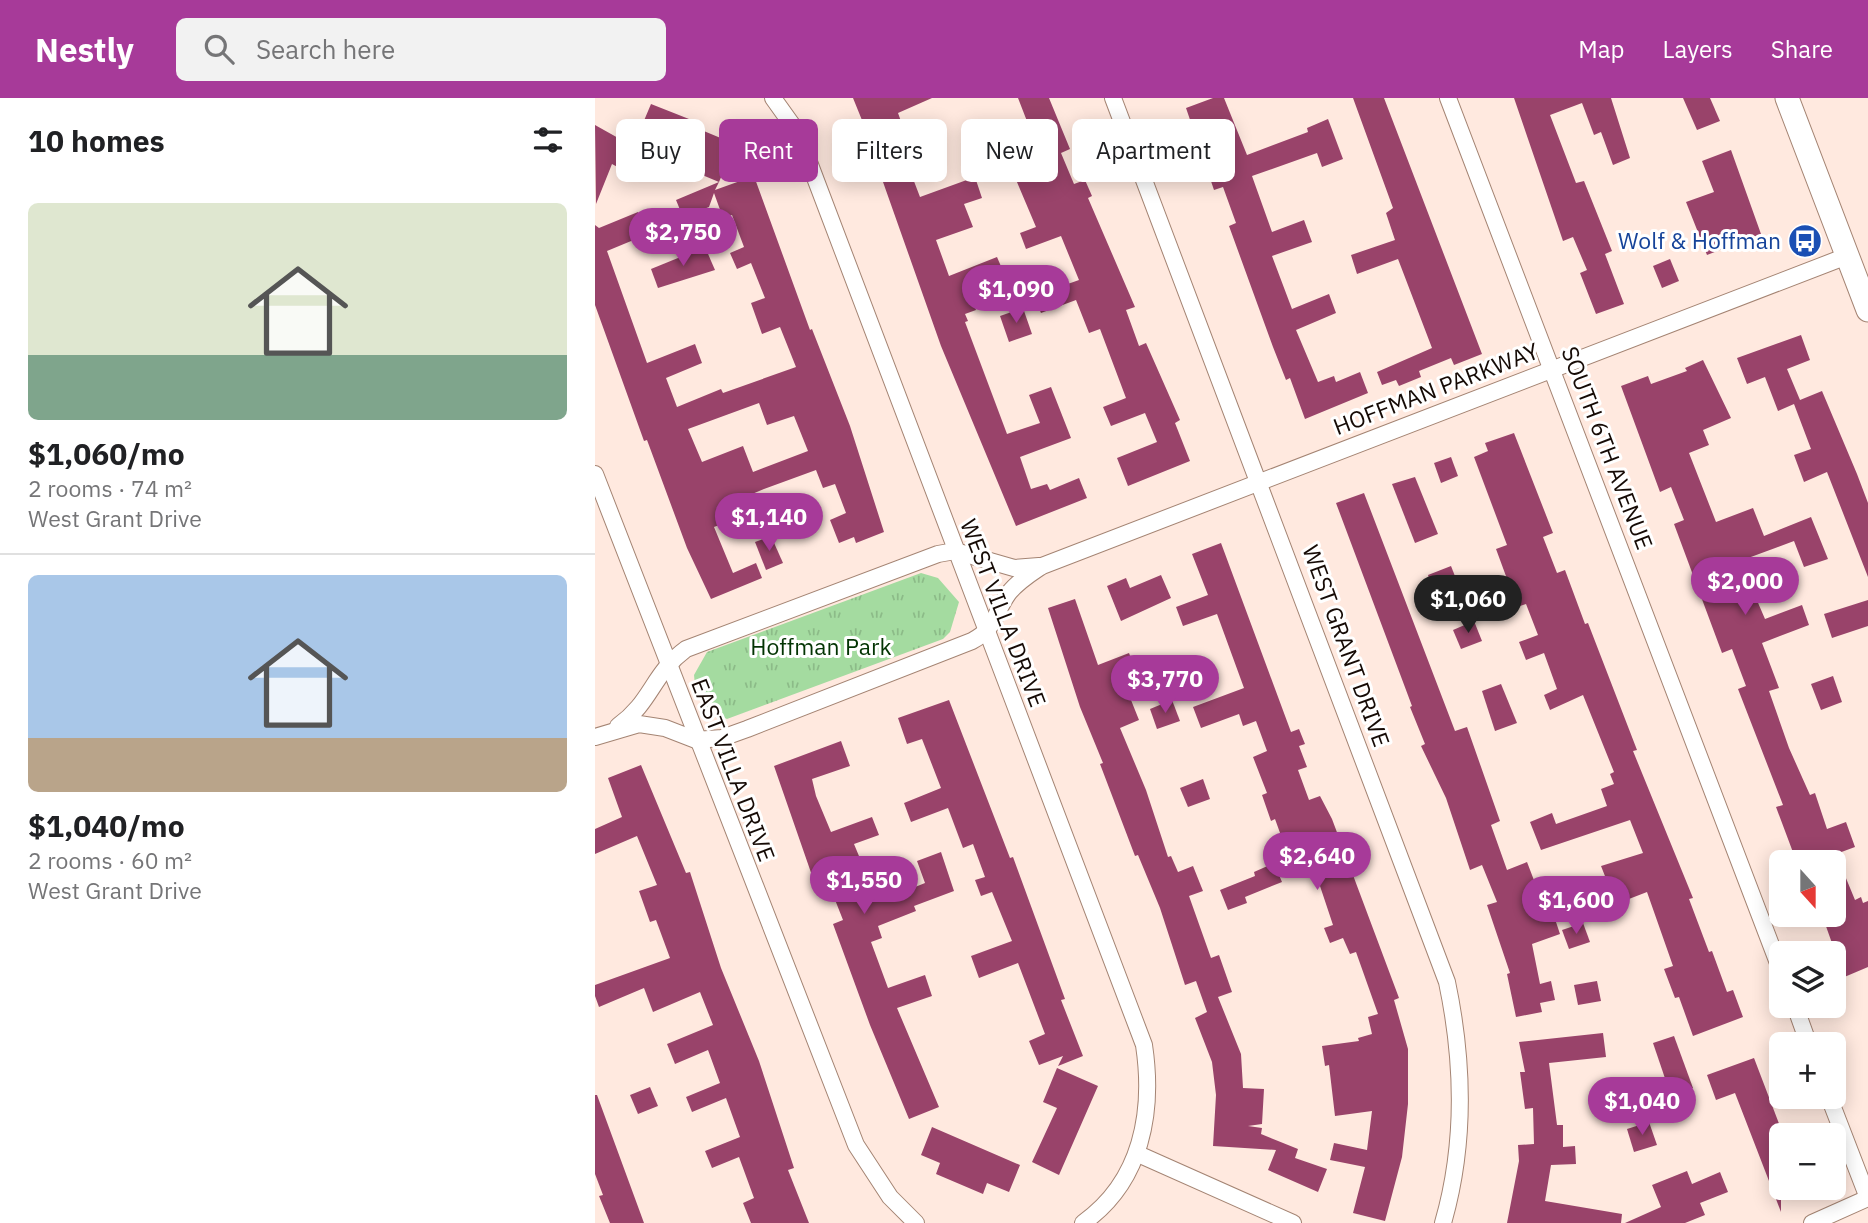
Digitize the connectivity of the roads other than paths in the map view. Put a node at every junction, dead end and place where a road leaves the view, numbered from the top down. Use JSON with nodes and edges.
{"nodes":[{"id":1,"x":773,"y":98,"type":"edge"},
{"id":2,"x":1113,"y":98,"type":"edge"},
{"id":3,"x":1448,"y":98,"type":"edge"},
{"id":4,"x":1787,"y":98,"type":"edge"},
{"id":5,"x":1847,"y":256,"type":"junction"},
{"id":6,"x":1868,"y":310,"type":"edge"},
{"id":7,"x":1552,"y":369,"type":"junction"},
{"id":8,"x":595,"y":474,"type":"edge"},
{"id":9,"x":1260,"y":480,"type":"junction"},
{"id":10,"x":954,"y":551,"type":"junction"},
{"id":11,"x":1042,"y":566,"type":"junction"},
{"id":12,"x":987,"y":633,"type":"junction"},
{"id":13,"x":667,"y":663,"type":"junction"},
{"id":14,"x":612,"y":730,"type":"junction"},
{"id":15,"x":595,"y":737,"type":"edge"},
{"id":16,"x":696,"y":740,"type":"junction"},
{"id":17,"x":1770,"y":941,"type":"edge"},
{"id":18,"x":1834,"y":1109,"type":"edge"},
{"id":19,"x":1138,"y":1154,"type":"junction"},
{"id":20,"x":1868,"y":1198,"type":"edge"},
{"id":21,"x":916,"y":1223,"type":"edge"},
{"id":22,"x":1083,"y":1223,"type":"edge"},
{"id":23,"x":1293,"y":1223,"type":"edge"},
{"id":24,"x":1443,"y":1223,"type":"edge"},
{"id":25,"x":1812,"y":1223,"type":"edge"}],
"edges":[{"from":1,"to":10,"type":"street","name":"WEST VILLA DRIVE"},
{"from":2,"to":9,"type":"street","name":"WEST GRANT DRIVE"},
{"from":3,"to":7,"type":"street","name":"SOUTH 6TH AVENUE"},
{"from":4,"to":5,"type":"main road"},
{"from":5,"to":6,"type":"main road"},
{"from":5,"to":7,"type":"street","name":"HOFFMAN PARKWAY"},
{"from":7,"to":9,"type":"street","name":"HOFFMAN PARKWAY"},
{"from":7,"to":17,"type":"street","name":"SOUTH 6TH AVENUE"},
{"from":8,"to":13,"type":"street","name":"EAST VILLA DRIVE"},
{"from":9,"to":11,"type":"street","name":"HOFFMAN PARKWAY"},
{"from":9,"to":24,"type":"street","name":"WEST GRANT DRIVE"},
{"from":10,"to":11,"type":"street","name":"HOFFMAN PARKWAY"},
{"from":10,"to":12,"type":"street","name":"WEST VILLA DRIVE"},
{"from":10,"to":13,"type":"street"},
{"from":11,"to":12,"type":"street","name":"HOFFMAN PARKWAY"},
{"from":12,"to":16,"type":"street"},
{"from":12,"to":19,"type":"street","name":"WEST VILLA DRIVE"},
{"from":13,"to":14,"type":"street"},
{"from":13,"to":16,"type":"street","name":"EAST VILLA DRIVE"},
{"from":14,"to":15,"type":"street"},
{"from":14,"to":16,"type":"street"},
{"from":16,"to":21,"type":"street","name":"EAST VILLA DRIVE"},
{"from":18,"to":20,"type":"street"},
{"from":19,"to":22,"type":"street"},
{"from":19,"to":23,"type":"street"},
{"from":20,"to":25,"type":"street"}]}
